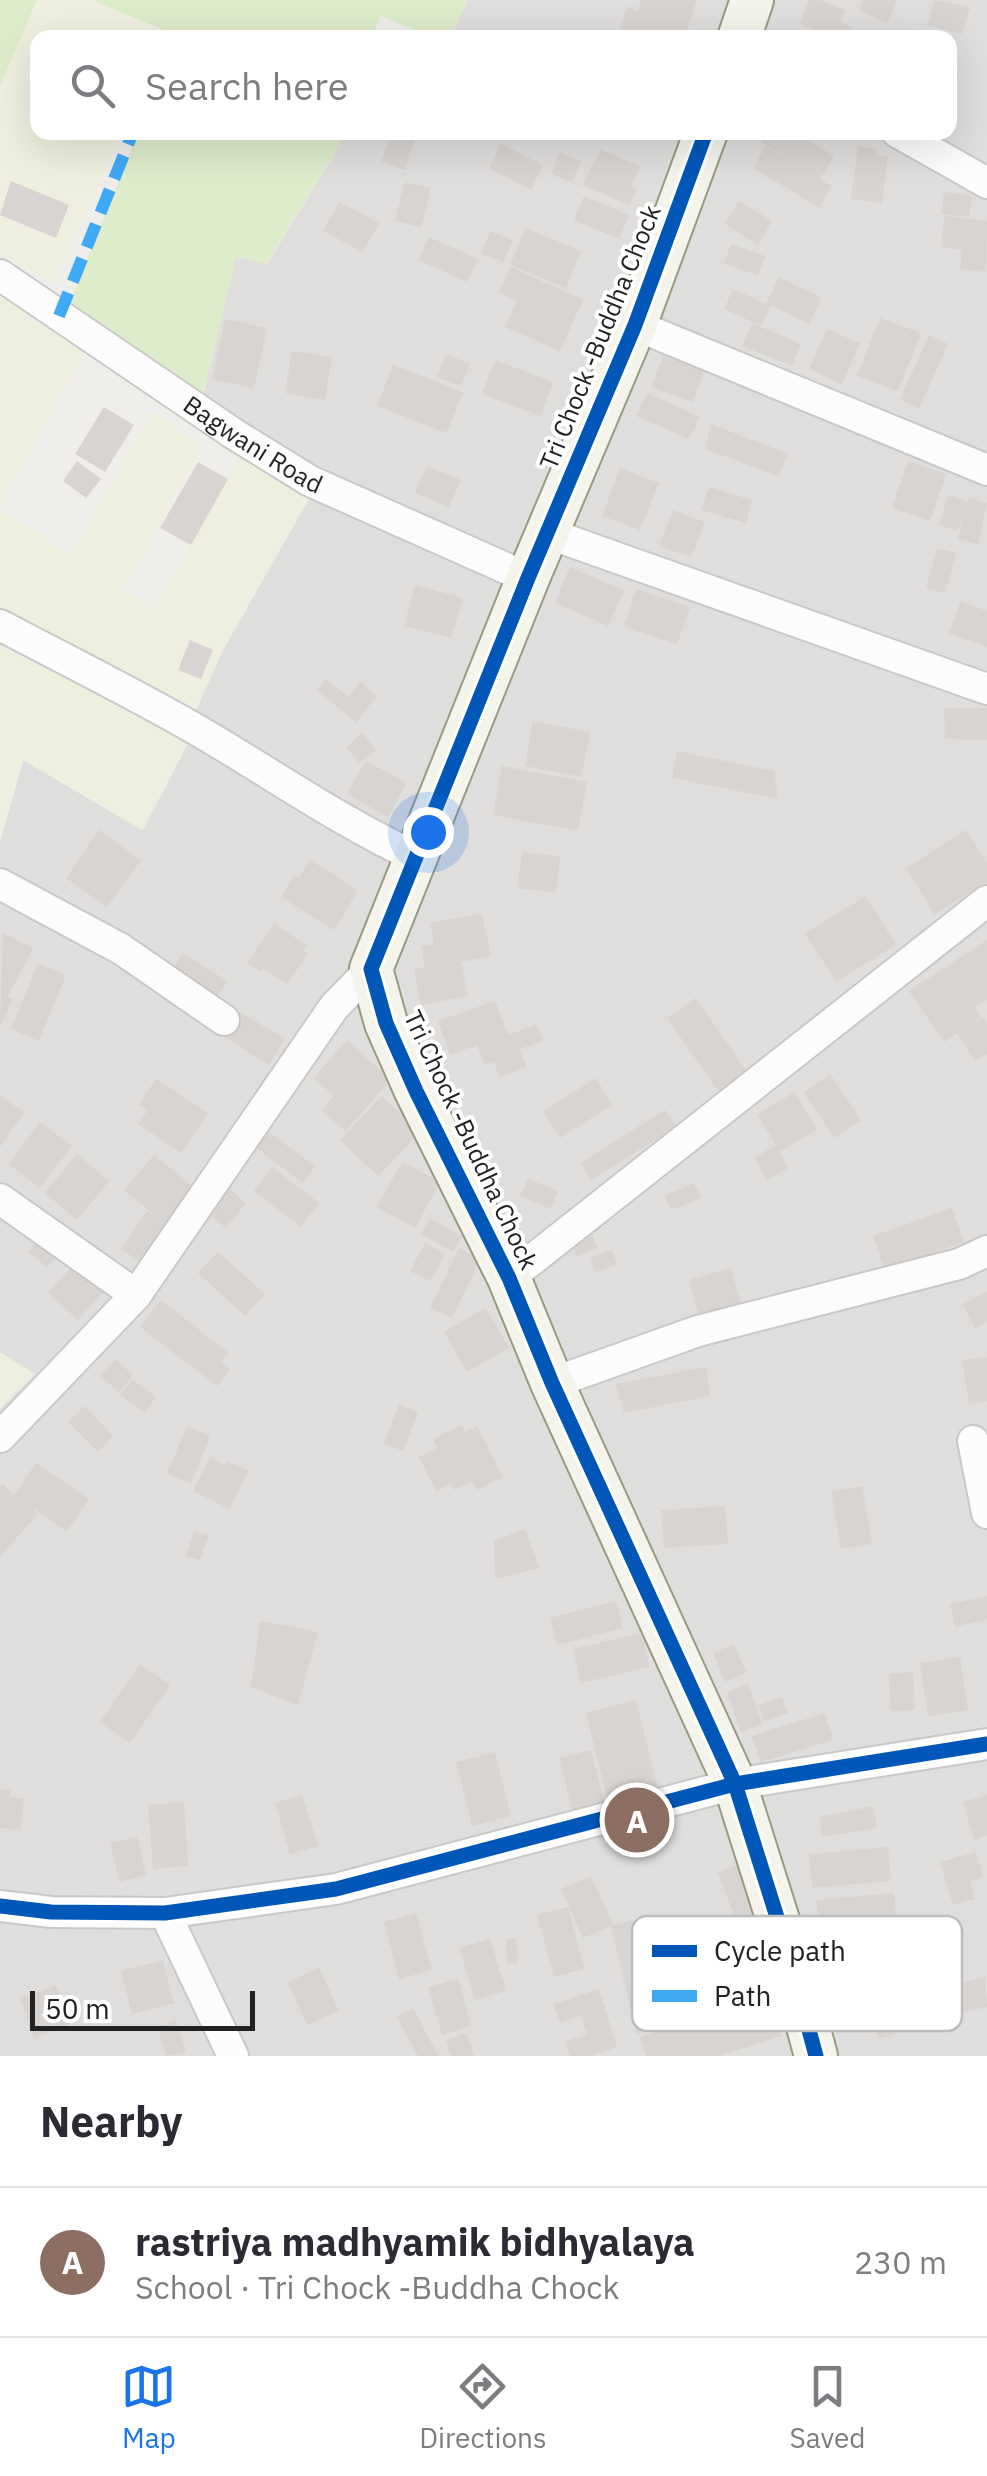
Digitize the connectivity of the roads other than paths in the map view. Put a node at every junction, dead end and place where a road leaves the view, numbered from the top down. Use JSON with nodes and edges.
{"nodes":[{"id":1,"x":752,"y":0,"type":"edge"},
{"id":2,"x":743,"y":30,"type":"edge"},
{"id":3,"x":703,"y":140,"type":"edge"},
{"id":4,"x":911,"y":140,"type":"edge"},
{"id":5,"x":987,"y":184,"type":"edge"},
{"id":6,"x":0,"y":276,"type":"edge"},
{"id":7,"x":636,"y":325,"type":"junction"},
{"id":8,"x":987,"y":470,"type":"edge"},
{"id":9,"x":548,"y":533,"type":"junction"},
{"id":10,"x":528,"y":578,"type":"junction"},
{"id":11,"x":0,"y":625,"type":"edge"},
{"id":12,"x":987,"y":689,"type":"edge"},
{"id":13,"x":418,"y":858,"type":"junction"},
{"id":14,"x":0,"y":884,"type":"edge"},
{"id":15,"x":987,"y":900,"type":"edge"},
{"id":16,"x":371,"y":969,"type":"junction"},
{"id":17,"x":224,"y":1020,"type":"dead end"},
{"id":18,"x":0,"y":1199,"type":"edge"},
{"id":19,"x":987,"y":1252,"type":"edge"},
{"id":20,"x":509,"y":1278,"type":"junction"},
{"id":21,"x":136,"y":1295,"type":"junction"},
{"id":22,"x":552,"y":1384,"type":"junction"},
{"id":23,"x":0,"y":1437,"type":"edge"},
{"id":24,"x":974,"y":1442,"type":"dead end"},
{"id":25,"x":987,"y":1513,"type":"edge"},
{"id":26,"x":987,"y":1744,"type":"edge"},
{"id":27,"x":734,"y":1784,"type":"junction"},
{"id":28,"x":0,"y":1906,"type":"edge"},
{"id":29,"x":164,"y":1913,"type":"junction"},
{"id":30,"x":776,"y":1916,"type":"edge"},
{"id":31,"x":809,"y":2031,"type":"edge"},
{"id":32,"x":233,"y":2056,"type":"edge"},
{"id":33,"x":816,"y":2056,"type":"edge"}],
"edges":[{"from":1,"to":2,"type":"street"},
{"from":3,"to":7,"type":"street","name":"Tri Chock -Buddha Chock"},
{"from":4,"to":5,"type":"street"},
{"from":6,"to":10,"type":"street","name":"Bagwani Road"},
{"from":7,"to":8,"type":"street"},
{"from":7,"to":9,"type":"street","name":"Tri Chock -Buddha Chock"},
{"from":9,"to":10,"type":"street","name":"Tri Chock -Buddha Chock"},
{"from":9,"to":12,"type":"street"},
{"from":10,"to":13,"type":"street","name":"Tri Chock -Buddha Chock"},
{"from":11,"to":13,"type":"street"},
{"from":13,"to":16,"type":"street","name":"Tri Chock -Buddha Chock"},
{"from":14,"to":17,"type":"street"},
{"from":15,"to":20,"type":"street"},
{"from":16,"to":20,"type":"street","name":"Tri Chock -Buddha Chock"},
{"from":16,"to":21,"type":"street"},
{"from":18,"to":21,"type":"street"},
{"from":19,"to":22,"type":"street"},
{"from":20,"to":22,"type":"street","name":"Tri Chock -Buddha Chock"},
{"from":21,"to":23,"type":"street"},
{"from":22,"to":27,"type":"street","name":"Tri Chock -Buddha Chock"},
{"from":24,"to":25,"type":"street"},
{"from":26,"to":27,"type":"street"},
{"from":27,"to":29,"type":"street"},
{"from":27,"to":30,"type":"street","name":"Tri Chock -Buddha Chock"},
{"from":28,"to":29,"type":"street"},
{"from":29,"to":32,"type":"street"},
{"from":31,"to":33,"type":"street","name":"Tri Chock -Buddha Chock"}]}
